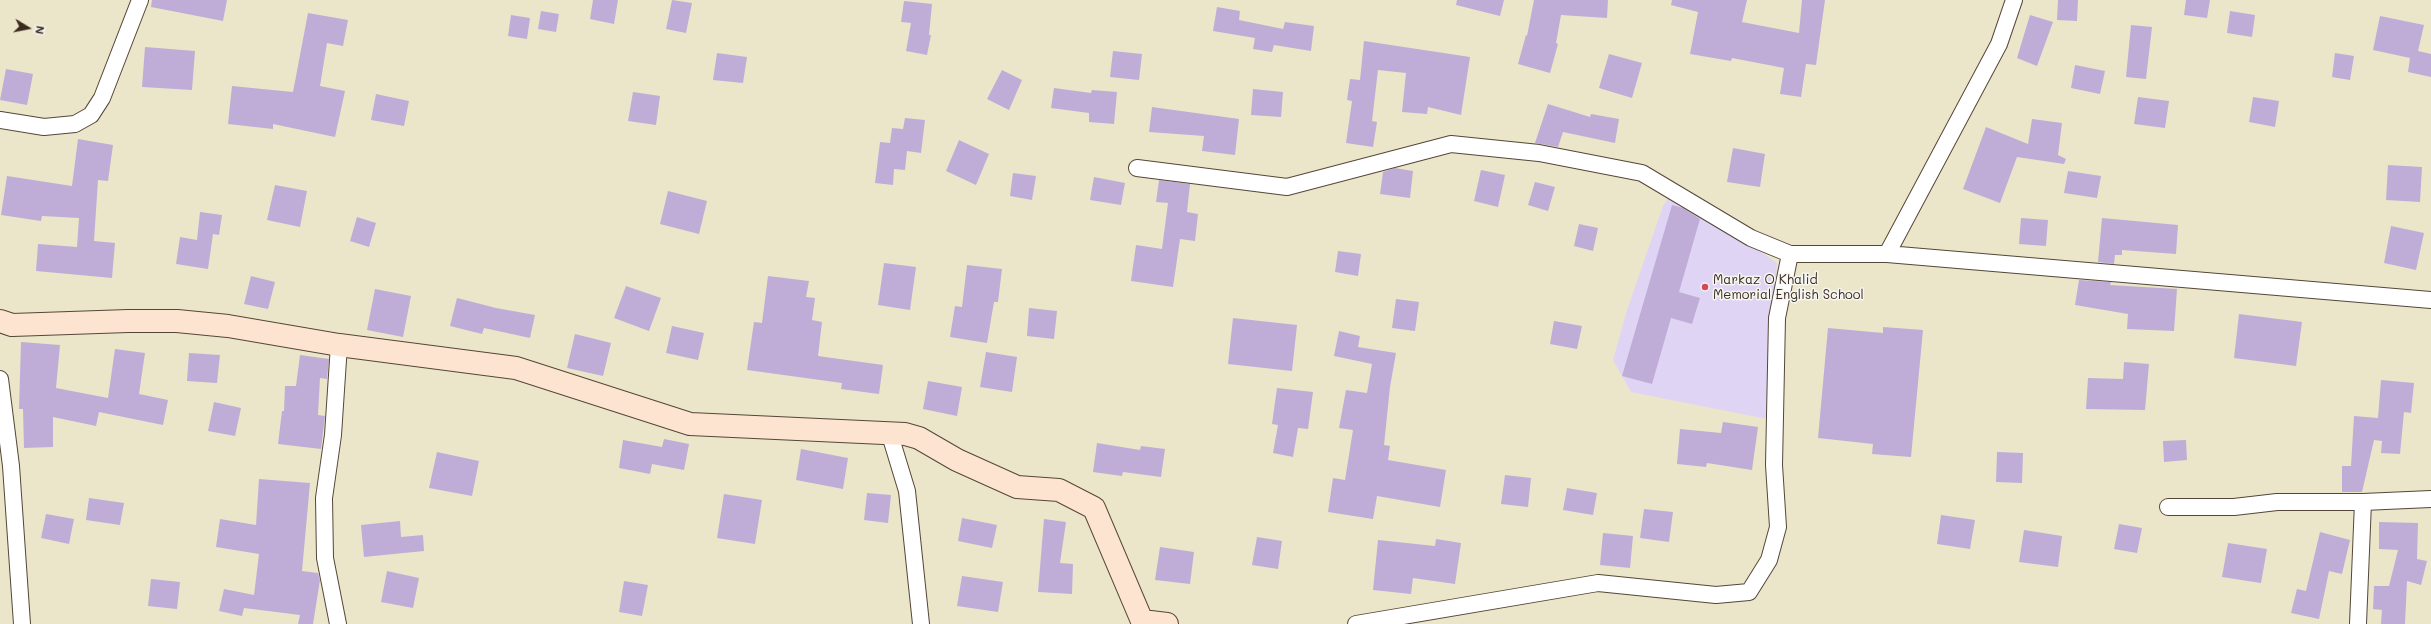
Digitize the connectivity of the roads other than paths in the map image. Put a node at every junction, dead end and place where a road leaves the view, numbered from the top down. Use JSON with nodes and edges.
{"nodes":[{"id":1,"x":140,"y":0,"type":"edge"},
{"id":2,"x":2014,"y":0,"type":"edge"},
{"id":3,"x":0,"y":120,"type":"edge"},
{"id":4,"x":1137,"y":168,"type":"dead end"},
{"id":5,"x":1790,"y":254,"type":"junction"},
{"id":6,"x":1887,"y":254,"type":"junction"},
{"id":7,"x":2431,"y":300,"type":"edge"},
{"id":8,"x":0,"y":321,"type":"edge"},
{"id":9,"x":339,"y":345,"type":"junction"},
{"id":10,"x":0,"y":379,"type":"edge"},
{"id":11,"x":890,"y":435,"type":"junction"},
{"id":12,"x":2431,"y":499,"type":"edge"},
{"id":13,"x":2363,"y":502,"type":"junction"},
{"id":14,"x":2168,"y":507,"type":"dead end"},
{"id":15,"x":22,"y":624,"type":"edge"},
{"id":16,"x":338,"y":624,"type":"edge"},
{"id":17,"x":921,"y":624,"type":"edge"},
{"id":18,"x":1167,"y":624,"type":"edge"},
{"id":19,"x":1356,"y":624,"type":"edge"},
{"id":20,"x":2358,"y":624,"type":"edge"}],
"edges":[{"from":1,"to":3,"type":"street"},
{"from":2,"to":6,"type":"street"},
{"from":4,"to":5,"type":"street"},
{"from":5,"to":6,"type":"street"},
{"from":5,"to":19,"type":"street"},
{"from":6,"to":7,"type":"street"},
{"from":8,"to":9,"type":"main road"},
{"from":9,"to":11,"type":"main road"},
{"from":9,"to":16,"type":"street"},
{"from":10,"to":15,"type":"street"},
{"from":11,"to":17,"type":"street"},
{"from":11,"to":18,"type":"main road"},
{"from":12,"to":13,"type":"street"},
{"from":13,"to":14,"type":"street"},
{"from":13,"to":20,"type":"street"}]}
